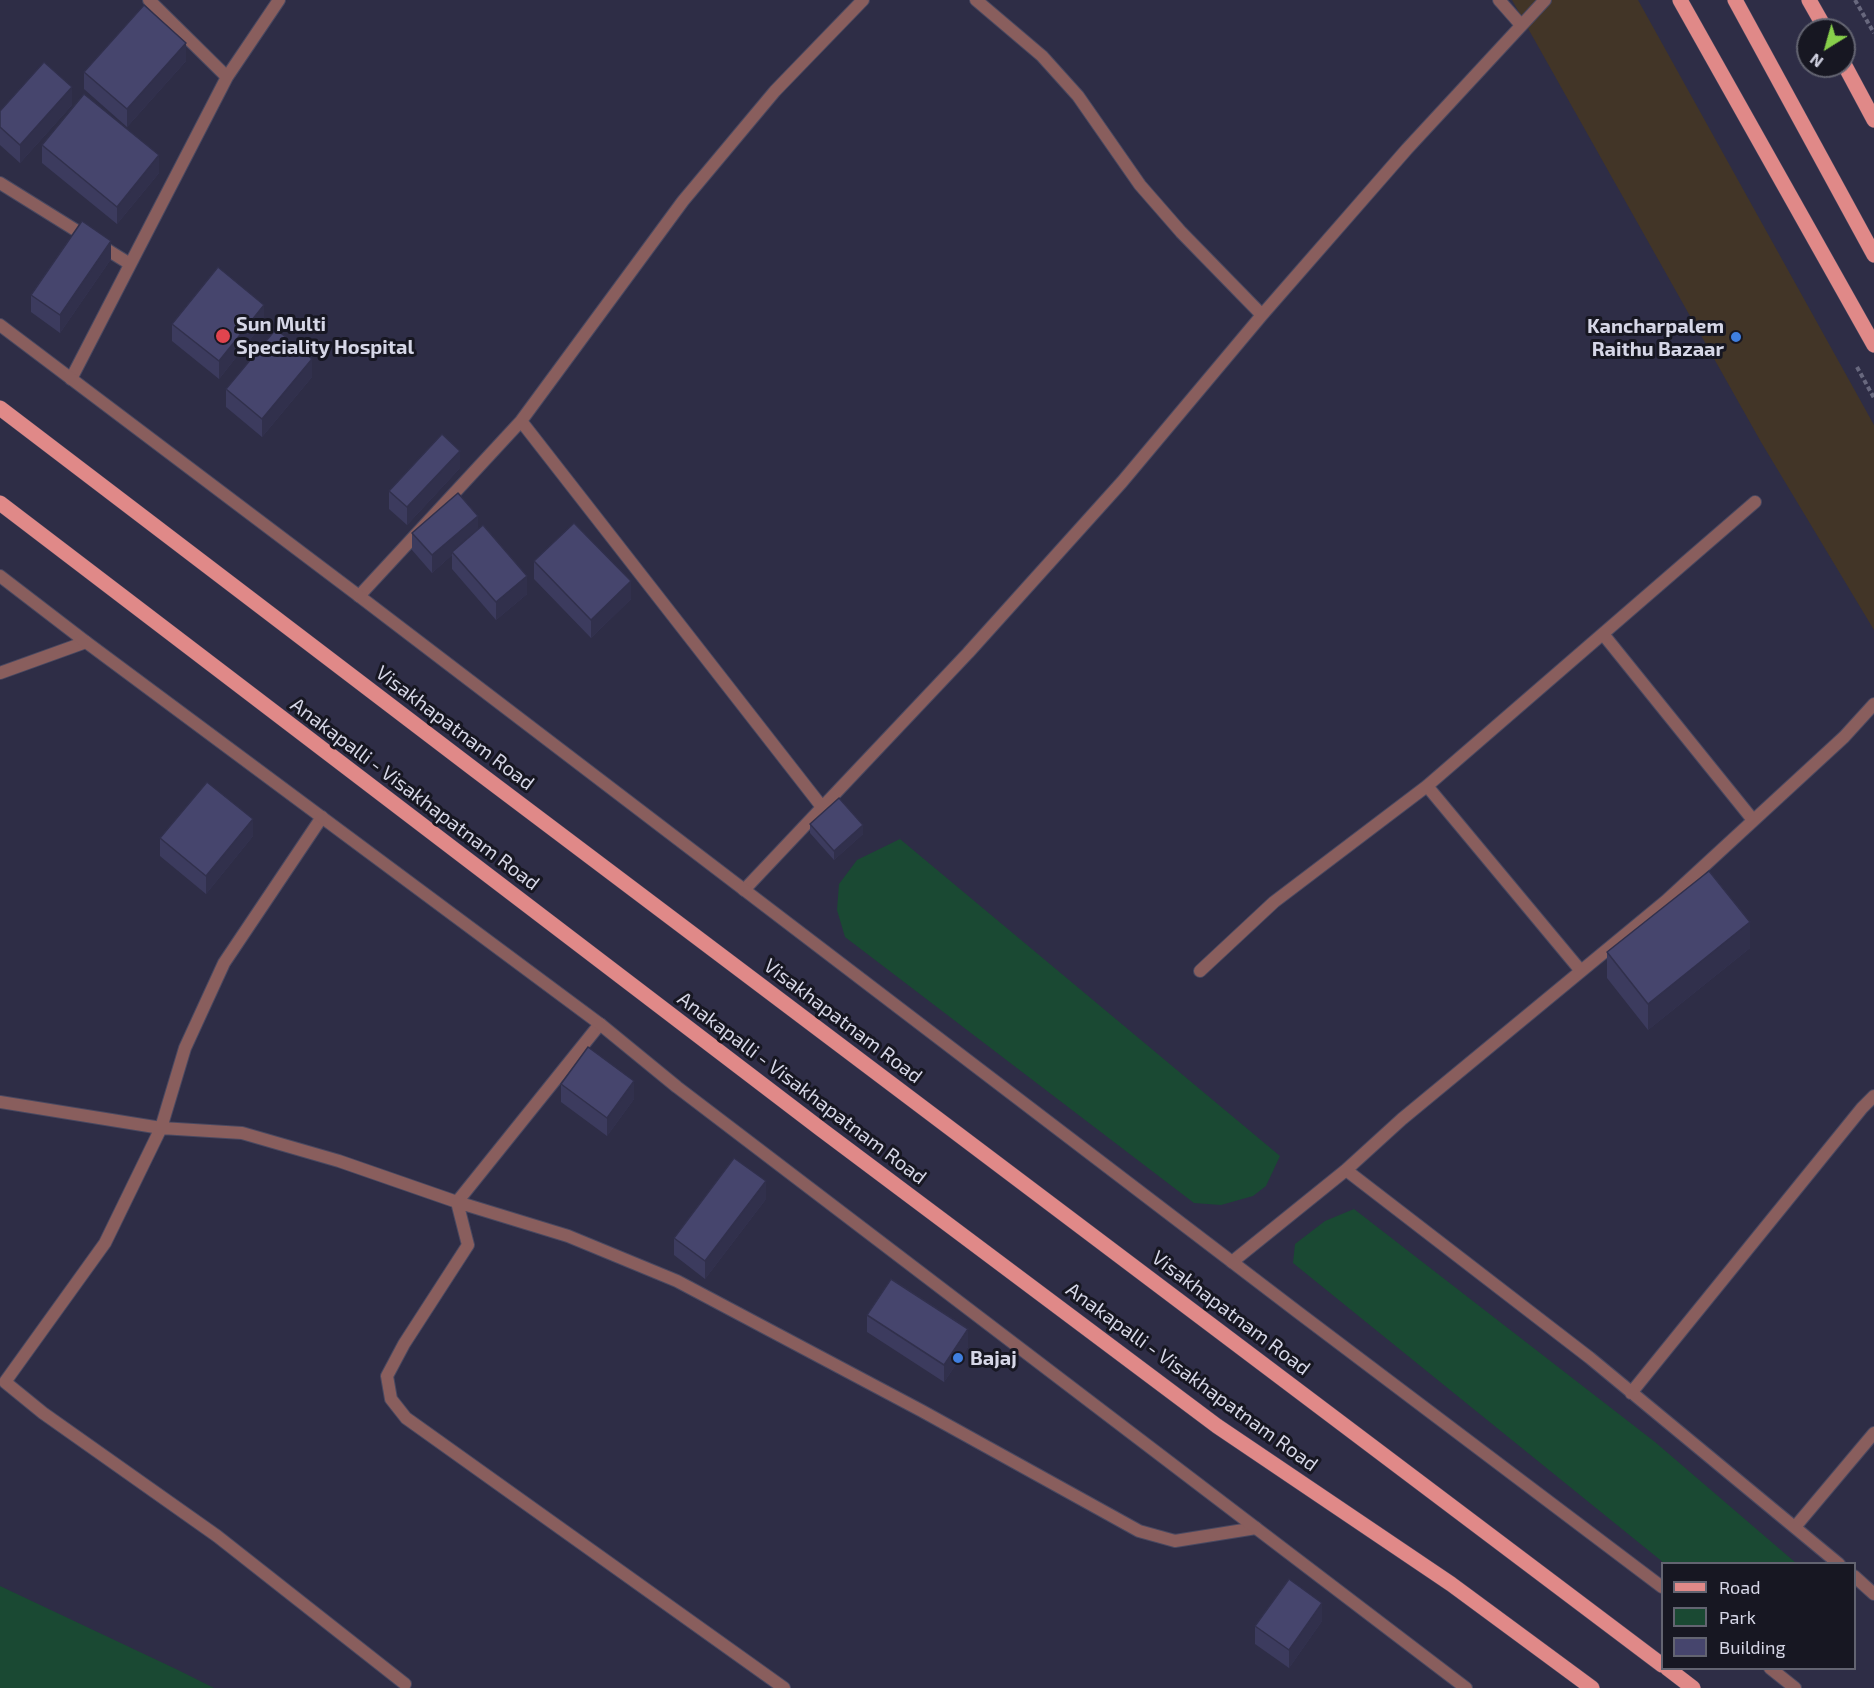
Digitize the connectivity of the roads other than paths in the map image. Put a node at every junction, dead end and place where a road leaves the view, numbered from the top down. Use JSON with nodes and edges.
{"nodes":[{"id":1,"x":149,"y":0,"type":"edge"},
{"id":2,"x":279,"y":0,"type":"edge"},
{"id":3,"x":863,"y":0,"type":"edge"},
{"id":4,"x":976,"y":0,"type":"edge"},
{"id":5,"x":1499,"y":0,"type":"edge"},
{"id":6,"x":1545,"y":0,"type":"edge"},
{"id":7,"x":1680,"y":0,"type":"edge"},
{"id":8,"x":1736,"y":0,"type":"edge"},
{"id":9,"x":1809,"y":0,"type":"edge"},
{"id":10,"x":1819,"y":18,"type":"edge"},
{"id":11,"x":1521,"y":25,"type":"junction"},
{"id":12,"x":227,"y":77,"type":"junction"},
{"id":13,"x":1852,"y":78,"type":"edge"},
{"id":14,"x":1874,"y":120,"type":"edge"},
{"id":15,"x":0,"y":183,"type":"edge"},
{"id":16,"x":1874,"y":255,"type":"edge"},
{"id":17,"x":130,"y":264,"type":"junction"},
{"id":18,"x":1262,"y":315,"type":"junction"},
{"id":19,"x":0,"y":325,"type":"edge"},
{"id":20,"x":1874,"y":345,"type":"edge"},
{"id":21,"x":71,"y":379,"type":"junction"},
{"id":22,"x":0,"y":408,"type":"edge"},
{"id":23,"x":521,"y":421,"type":"junction"},
{"id":24,"x":1755,"y":502,"type":"dead end"},
{"id":25,"x":0,"y":503,"type":"edge"},
{"id":26,"x":0,"y":576,"type":"edge"},
{"id":27,"x":359,"y":596,"type":"junction"},
{"id":28,"x":1603,"y":634,"type":"junction"},
{"id":29,"x":86,"y":642,"type":"junction"},
{"id":30,"x":0,"y":673,"type":"edge"},
{"id":31,"x":1874,"y":704,"type":"edge"},
{"id":32,"x":1427,"y":786,"type":"junction"},
{"id":33,"x":822,"y":807,"type":"junction"},
{"id":34,"x":322,"y":817,"type":"junction"},
{"id":35,"x":1753,"y":820,"type":"junction"},
{"id":36,"x":744,"y":890,"type":"junction"},
{"id":37,"x":1200,"y":970,"type":"dead end"},
{"id":38,"x":1581,"y":971,"type":"junction"},
{"id":39,"x":600,"y":1024,"type":"junction"},
{"id":40,"x":1874,"y":1095,"type":"edge"},
{"id":41,"x":0,"y":1102,"type":"edge"},
{"id":42,"x":161,"y":1128,"type":"junction"},
{"id":43,"x":1346,"y":1170,"type":"junction"},
{"id":44,"x":457,"y":1202,"type":"junction"},
{"id":45,"x":1232,"y":1262,"type":"junction"},
{"id":46,"x":2,"y":1381,"type":"edge"},
{"id":47,"x":1631,"y":1393,"type":"junction"},
{"id":48,"x":1874,"y":1433,"type":"edge"},
{"id":49,"x":1795,"y":1527,"type":"junction"},
{"id":50,"x":1256,"y":1528,"type":"junction"},
{"id":51,"x":1838,"y":1562,"type":"edge"},
{"id":52,"x":1856,"y":1578,"type":"edge"},
{"id":53,"x":1661,"y":1586,"type":"edge"},
{"id":54,"x":1874,"y":1594,"type":"edge"},
{"id":55,"x":1661,"y":1664,"type":"edge"},
{"id":56,"x":1670,"y":1670,"type":"edge"},
{"id":57,"x":1772,"y":1670,"type":"edge"},
{"id":58,"x":405,"y":1684,"type":"dead end"},
{"id":59,"x":784,"y":1688,"type":"edge"},
{"id":60,"x":1466,"y":1688,"type":"edge"},
{"id":61,"x":1592,"y":1688,"type":"edge"},
{"id":62,"x":1693,"y":1688,"type":"edge"},
{"id":63,"x":1795,"y":1688,"type":"edge"}],
"edges":[{"from":1,"to":12,"type":"street"},
{"from":2,"to":12,"type":"street"},
{"from":3,"to":23,"type":"street"},
{"from":4,"to":18,"type":"street"},
{"from":5,"to":11,"type":"street"},
{"from":6,"to":11,"type":"street"},
{"from":7,"to":20,"type":"main road"},
{"from":8,"to":16,"type":"main road"},
{"from":9,"to":10,"type":"main road"},
{"from":11,"to":18,"type":"street"},
{"from":12,"to":17,"type":"street"},
{"from":13,"to":14,"type":"main road"},
{"from":15,"to":17,"type":"street"},
{"from":17,"to":21,"type":"street"},
{"from":18,"to":33,"type":"street"},
{"from":19,"to":21,"type":"street"},
{"from":21,"to":27,"type":"street"},
{"from":22,"to":55,"type":"main road","name":"Visakhapatnam Road"},
{"from":23,"to":27,"type":"street"},
{"from":23,"to":33,"type":"street"},
{"from":24,"to":28,"type":"street"},
{"from":25,"to":61,"type":"main road","name":"Anakapalli - Visakhapatnam Road"},
{"from":26,"to":29,"type":"street"},
{"from":27,"to":36,"type":"street"},
{"from":28,"to":32,"type":"street"},
{"from":28,"to":35,"type":"street"},
{"from":29,"to":30,"type":"street"},
{"from":29,"to":34,"type":"street"},
{"from":31,"to":35,"type":"street"},
{"from":32,"to":37,"type":"street"},
{"from":32,"to":38,"type":"street"},
{"from":33,"to":36,"type":"street"},
{"from":34,"to":39,"type":"street"},
{"from":34,"to":42,"type":"street"},
{"from":35,"to":38,"type":"street"},
{"from":36,"to":45,"type":"street"},
{"from":38,"to":43,"type":"street"},
{"from":39,"to":44,"type":"street"},
{"from":39,"to":50,"type":"street"},
{"from":40,"to":47,"type":"street"},
{"from":41,"to":42,"type":"street"},
{"from":42,"to":44,"type":"street"},
{"from":42,"to":46,"type":"street"},
{"from":43,"to":45,"type":"street"},
{"from":43,"to":47,"type":"street"},
{"from":44,"to":50,"type":"street"},
{"from":44,"to":59,"type":"street"},
{"from":45,"to":53,"type":"street"},
{"from":46,"to":58,"type":"street"},
{"from":47,"to":49,"type":"street"},
{"from":48,"to":49,"type":"street"},
{"from":49,"to":51,"type":"street"},
{"from":50,"to":60,"type":"street"},
{"from":52,"to":54,"type":"street"},
{"from":56,"to":62,"type":"main road"},
{"from":57,"to":63,"type":"street"}]}
